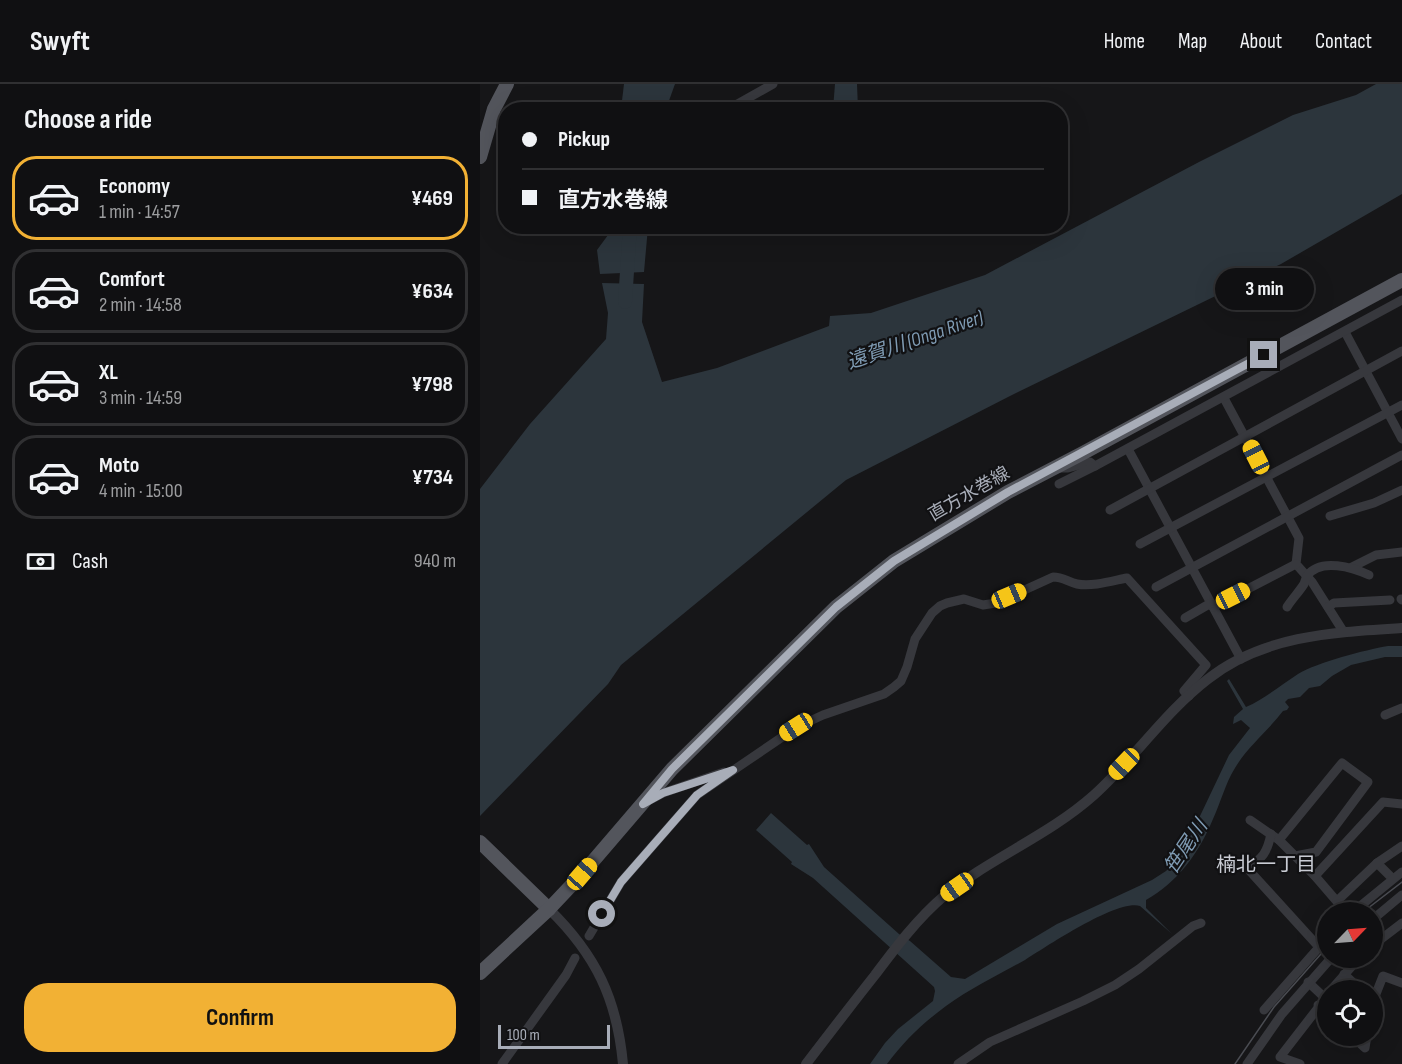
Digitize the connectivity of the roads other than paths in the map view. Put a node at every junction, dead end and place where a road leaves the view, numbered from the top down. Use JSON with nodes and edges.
{"nodes":[{"id":1,"x":507,"y":84,"type":"edge"},
{"id":2,"x":773,"y":84,"type":"edge"},
{"id":3,"x":742,"y":102,"type":"edge"},
{"id":4,"x":480,"y":156,"type":"edge"},
{"id":5,"x":1402,"y":280,"type":"edge"},
{"id":6,"x":1402,"y":300,"type":"edge"},
{"id":7,"x":1345,"y":332,"type":"junction"},
{"id":8,"x":1402,"y":351,"type":"edge"},
{"id":9,"x":1366,"y":371,"type":"junction"},
{"id":10,"x":1224,"y":398,"type":"junction"},
{"id":11,"x":1402,"y":405,"type":"edge"},
{"id":12,"x":1387,"y":413,"type":"junction"},
{"id":13,"x":1245,"y":437,"type":"junction"},
{"id":14,"x":1402,"y":439,"type":"edge"},
{"id":15,"x":1128,"y":449,"type":"junction"},
{"id":16,"x":1402,"y":455,"type":"edge"},
{"id":17,"x":1095,"y":466,"type":"junction"},
{"id":18,"x":1053,"y":468,"type":"junction"},
{"id":19,"x":1266,"y":477,"type":"junction"},
{"id":20,"x":1059,"y":484,"type":"dead end"},
{"id":21,"x":1149,"y":488,"type":"junction"},
{"id":22,"x":1402,"y":490,"type":"edge"},
{"id":23,"x":1110,"y":510,"type":"dead end"},
{"id":24,"x":1287,"y":516,"type":"junction"},
{"id":25,"x":1330,"y":516,"type":"dead end"},
{"id":26,"x":1170,"y":528,"type":"junction"},
{"id":27,"x":1140,"y":544,"type":"dead end"},
{"id":28,"x":1402,"y":552,"type":"edge"},
{"id":29,"x":1296,"y":564,"type":"junction"},
{"id":30,"x":1352,"y":567,"type":"junction"},
{"id":31,"x":1192,"y":568,"type":"junction"},
{"id":32,"x":1369,"y":575,"type":"dead end"},
{"id":33,"x":1307,"y":576,"type":"junction"},
{"id":34,"x":1156,"y":587,"type":"dead end"},
{"id":35,"x":1390,"y":600,"type":"dead end"},
{"id":36,"x":1212,"y":605,"type":"junction"},
{"id":37,"x":1287,"y":607,"type":"dead end"},
{"id":38,"x":1328,"y":607,"type":"junction"},
{"id":39,"x":1185,"y":618,"type":"dead end"},
{"id":40,"x":1402,"y":628,"type":"edge"},
{"id":41,"x":1343,"y":631,"type":"junction"},
{"id":42,"x":1241,"y":659,"type":"junction"},
{"id":43,"x":1189,"y":696,"type":"junction"},
{"id":44,"x":1402,"y":708,"type":"edge"},
{"id":45,"x":1385,"y":715,"type":"dead end"},
{"id":46,"x":733,"y":770,"type":"junction"},
{"id":47,"x":643,"y":804,"type":"junction"},
{"id":48,"x":1402,"y":804,"type":"edge"},
{"id":49,"x":1250,"y":820,"type":"dead end"},
{"id":50,"x":1275,"y":837,"type":"junction"},
{"id":51,"x":480,"y":842,"type":"edge"},
{"id":52,"x":1402,"y":846,"type":"edge"},
{"id":53,"x":1296,"y":856,"type":"junction"},
{"id":54,"x":1377,"y":862,"type":"junction"},
{"id":55,"x":1402,"y":872,"type":"edge"},
{"id":56,"x":1315,"y":876,"type":"junction"},
{"id":57,"x":1392,"y":878,"type":"junction"},
{"id":58,"x":1402,"y":896,"type":"edge"},
{"id":59,"x":1337,"y":901,"type":"joint"},
{"id":60,"x":1364,"y":902,"type":"edge"},
{"id":61,"x":546,"y":906,"type":"junction"},
{"id":62,"x":1383,"y":911,"type":"edge"},
{"id":63,"x":1201,"y":923,"type":"dead end"},
{"id":64,"x":1402,"y":923,"type":"edge"},
{"id":65,"x":589,"y":936,"type":"dead end"},
{"id":66,"x":1383,"y":938,"type":"edge"},
{"id":67,"x":1317,"y":945,"type":"edge"},
{"id":68,"x":1317,"y":947,"type":"edge"},
{"id":69,"x":576,"y":958,"type":"dead end"},
{"id":70,"x":1321,"y":968,"type":"edge"},
{"id":71,"x":1350,"y":968,"type":"edge"},
{"id":72,"x":480,"y":973,"type":"edge"},
{"id":73,"x":1344,"y":974,"type":"junction"},
{"id":74,"x":1339,"y":980,"type":"edge"},
{"id":75,"x":1350,"y":980,"type":"edge"},
{"id":76,"x":1381,"y":980,"type":"edge"},
{"id":77,"x":1308,"y":982,"type":"junction"},
{"id":78,"x":1402,"y":983,"type":"edge"},
{"id":79,"x":1317,"y":987,"type":"edge"},
{"id":80,"x":1317,"y":1006,"type":"edge"},
{"id":81,"x":1264,"y":1010,"type":"dead end"},
{"id":82,"x":502,"y":1064,"type":"edge"},
{"id":83,"x":623,"y":1064,"type":"edge"},
{"id":84,"x":806,"y":1064,"type":"edge"},
{"id":85,"x":958,"y":1064,"type":"edge"},
{"id":86,"x":1247,"y":1064,"type":"edge"},
{"id":87,"x":1300,"y":1064,"type":"edge"}],
"edges":[{"from":1,"to":4,"type":"main road"},
{"from":2,"to":3,"type":"street"},
{"from":5,"to":18,"type":"main road","name":"直方水巻線"},
{"from":6,"to":7,"type":"street"},
{"from":7,"to":9,"type":"street"},
{"from":7,"to":10,"type":"street"},
{"from":8,"to":9,"type":"street"},
{"from":9,"to":12,"type":"street"},
{"from":9,"to":13,"type":"street"},
{"from":10,"to":13,"type":"street"},
{"from":10,"to":15,"type":"street"},
{"from":11,"to":12,"type":"street"},
{"from":12,"to":14,"type":"street"},
{"from":12,"to":19,"type":"street"},
{"from":13,"to":19,"type":"street"},
{"from":13,"to":21,"type":"street"},
{"from":15,"to":17,"type":"street"},
{"from":15,"to":21,"type":"street"},
{"from":16,"to":24,"type":"street"},
{"from":17,"to":18,"type":"street"},
{"from":17,"to":20,"type":"street"},
{"from":18,"to":47,"type":"main road","name":"直方水巻線"},
{"from":19,"to":24,"type":"street"},
{"from":19,"to":26,"type":"street"},
{"from":21,"to":23,"type":"street"},
{"from":21,"to":26,"type":"street"},
{"from":22,"to":25,"type":"street"},
{"from":24,"to":29,"type":"street"},
{"from":24,"to":31,"type":"street"},
{"from":26,"to":27,"type":"street"},
{"from":26,"to":31,"type":"street"},
{"from":28,"to":30,"type":"street"},
{"from":29,"to":33,"type":"street"},
{"from":29,"to":36,"type":"street"},
{"from":30,"to":32,"type":"street"},
{"from":30,"to":33,"type":"street"},
{"from":31,"to":34,"type":"street"},
{"from":31,"to":36,"type":"street"},
{"from":33,"to":37,"type":"street"},
{"from":33,"to":38,"type":"street"},
{"from":35,"to":38,"type":"street"},
{"from":36,"to":39,"type":"street"},
{"from":36,"to":42,"type":"street"},
{"from":38,"to":41,"type":"street"},
{"from":40,"to":41,"type":"street"},
{"from":41,"to":42,"type":"street"},
{"from":42,"to":43,"type":"street"},
{"from":43,"to":46,"type":"street"},
{"from":43,"to":84,"type":"street"},
{"from":44,"to":45,"type":"street"},
{"from":46,"to":47,"type":"street"},
{"from":46,"to":65,"type":"street"},
{"from":47,"to":61,"type":"main road","name":"直方水巻線"},
{"from":48,"to":56,"type":"street"},
{"from":49,"to":50,"type":"street"},
{"from":50,"to":53,"type":"street"},
{"from":50,"to":53,"type":"street"},
{"from":50,"to":67,"type":"street"},
{"from":51,"to":61,"type":"main road"},
{"from":52,"to":54,"type":"street"},
{"from":53,"to":56,"type":"street"},
{"from":54,"to":57,"type":"street"},
{"from":54,"to":59,"type":"street"},
{"from":55,"to":57,"type":"street"},
{"from":56,"to":59,"type":"street"},
{"from":57,"to":60,"type":"street"},
{"from":58,"to":62,"type":"street"},
{"from":61,"to":72,"type":"main road","name":"直方水巻線"},
{"from":61,"to":83,"type":"street"},
{"from":63,"to":85,"type":"street"},
{"from":64,"to":66,"type":"street"},
{"from":68,"to":81,"type":"street"},
{"from":69,"to":82,"type":"street"},
{"from":70,"to":77,"type":"street"},
{"from":71,"to":73,"type":"street"},
{"from":73,"to":74,"type":"street"},
{"from":73,"to":75,"type":"street"},
{"from":76,"to":78,"type":"street"},
{"from":77,"to":79,"type":"street"},
{"from":77,"to":86,"type":"street"},
{"from":80,"to":87,"type":"street"}]}
